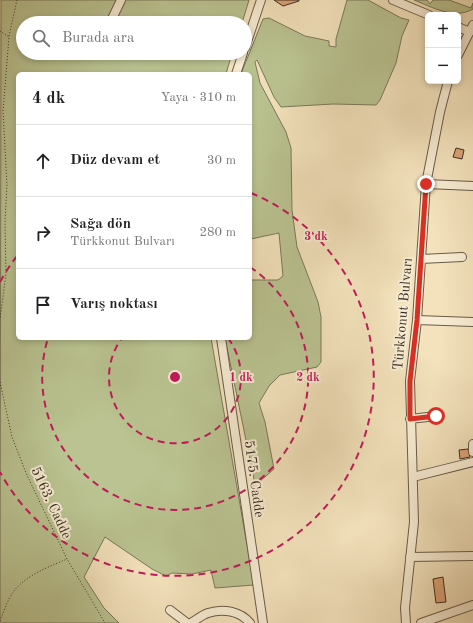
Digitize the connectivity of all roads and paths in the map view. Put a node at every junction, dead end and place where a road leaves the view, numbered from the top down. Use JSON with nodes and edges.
{"nodes":[{"id":1,"x":17,"y":0,"type":"edge"},
{"id":2,"x":121,"y":0,"type":"edge"},
{"id":3,"x":261,"y":0,"type":"edge"},
{"id":4,"x":393,"y":0,"type":"edge"},
{"id":5,"x":425,"y":13,"type":"edge"},
{"id":6,"x":113,"y":16,"type":"edge"},
{"id":7,"x":252,"y":27,"type":"edge"},
{"id":8,"x":461,"y":28,"type":"edge"},
{"id":9,"x":0,"y":31,"type":"edge"},
{"id":10,"x":472,"y":31,"type":"edge"},
{"id":11,"x":9,"y":37,"type":"junction"},
{"id":12,"x":461,"y":50,"type":"edge"},
{"id":13,"x":241,"y":60,"type":"edge"},
{"id":14,"x":237,"y":72,"type":"edge"},
{"id":15,"x":447,"y":84,"type":"edge"},
{"id":16,"x":426,"y":184,"type":"junction"},
{"id":17,"x":473,"y":186,"type":"edge"},
{"id":18,"x":462,"y":257,"type":"dead end"},
{"id":19,"x":421,"y":259,"type":"junction"},
{"id":20,"x":0,"y":319,"type":"edge"},
{"id":21,"x":417,"y":320,"type":"junction"},
{"id":22,"x":473,"y":322,"type":"edge"},
{"id":23,"x":221,"y":340,"type":"edge"},
{"id":24,"x":0,"y":382,"type":"edge"},
{"id":25,"x":436,"y":416,"type":"dead end"},
{"id":26,"x":410,"y":419,"type":"junction"},
{"id":27,"x":473,"y":444,"type":"edge"},
{"id":28,"x":473,"y":452,"type":"edge"},
{"id":29,"x":473,"y":462,"type":"edge"},
{"id":30,"x":413,"y":477,"type":"junction"},
{"id":31,"x":473,"y":556,"type":"edge"},
{"id":32,"x":410,"y":557,"type":"junction"},
{"id":33,"x":67,"y":559,"type":"junction"},
{"id":34,"x":473,"y":604,"type":"edge"},
{"id":35,"x":170,"y":610,"type":"dead end"},
{"id":36,"x":0,"y":621,"type":"edge"},
{"id":37,"x":105,"y":623,"type":"edge"},
{"id":38,"x":186,"y":623,"type":"edge"},
{"id":39,"x":191,"y":623,"type":"edge"},
{"id":40,"x":250,"y":623,"type":"edge"},
{"id":41,"x":263,"y":623,"type":"edge"},
{"id":42,"x":406,"y":623,"type":"edge"},
{"id":43,"x":421,"y":623,"type":"edge"}],
"edges":[{"from":1,"to":11,"type":"path"},
{"from":2,"to":6,"type":"street"},
{"from":3,"to":7,"type":"street"},
{"from":4,"to":5,"type":"street"},
{"from":8,"to":10,"type":"street"},
{"from":9,"to":11,"type":"path"},
{"from":10,"to":12,"type":"street"},
{"from":11,"to":20,"type":"path"},
{"from":13,"to":14,"type":"street"},
{"from":15,"to":16,"type":"street","name":"Türkkonut Bulvarı"},
{"from":16,"to":17,"type":"street"},
{"from":16,"to":19,"type":"street","name":"Türkkonut Bulvarı"},
{"from":18,"to":19,"type":"street"},
{"from":19,"to":21,"type":"street","name":"Türkkonut Bulvarı"},
{"from":21,"to":22,"type":"street"},
{"from":21,"to":26,"type":"street","name":"Türkkonut Bulvarı"},
{"from":23,"to":41,"type":"street","name":"5175. Cadde"},
{"from":24,"to":33,"type":"path","name":"5163. Cadde"},
{"from":25,"to":26,"type":"street"},
{"from":26,"to":30,"type":"street","name":"Türkkonut Bulvarı"},
{"from":27,"to":28,"type":"street"},
{"from":29,"to":30,"type":"street"},
{"from":30,"to":32,"type":"street","name":"Türkkonut Bulvarı"},
{"from":31,"to":32,"type":"street"},
{"from":32,"to":42,"type":"street","name":"Türkkonut Bulvarı"},
{"from":33,"to":36,"type":"path"},
{"from":33,"to":37,"type":"path","name":"5163. Cadde"},
{"from":34,"to":43,"type":"street"},
{"from":35,"to":38,"type":"street"},
{"from":39,"to":40,"type":"street"}]}
